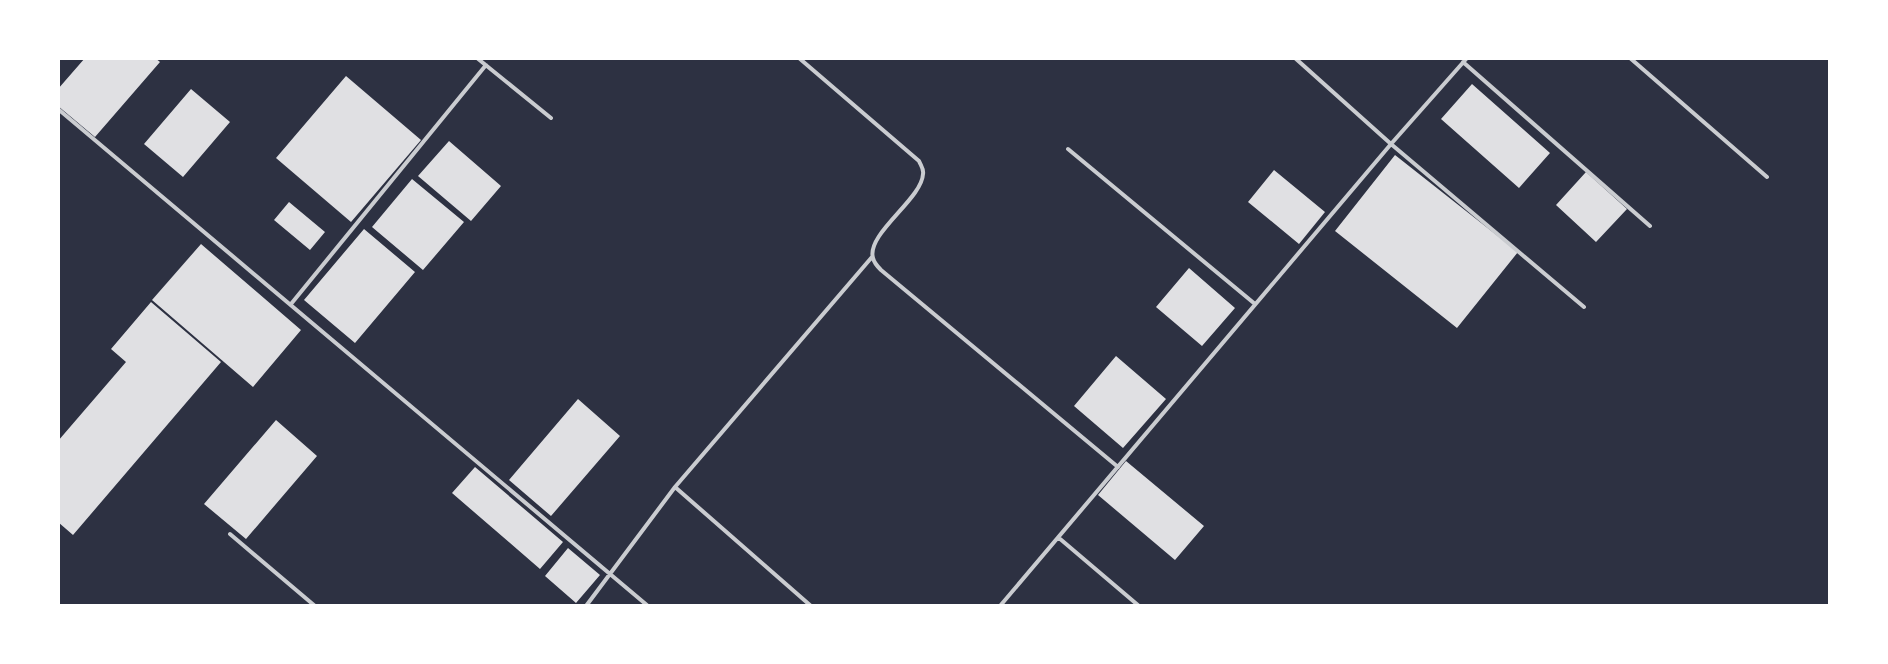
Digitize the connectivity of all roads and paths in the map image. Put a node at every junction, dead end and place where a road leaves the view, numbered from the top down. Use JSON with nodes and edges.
{"nodes":[{"id":1,"x":477,"y":58,"type":"edge"},
{"id":2,"x":799,"y":58,"type":"edge"},
{"id":3,"x":1295,"y":58,"type":"edge"},
{"id":4,"x":1630,"y":58,"type":"edge"},
{"id":5,"x":1465,"y":61,"type":"edge"},
{"id":6,"x":486,"y":66,"type":"junction"},
{"id":7,"x":58,"y":109,"type":"edge"},
{"id":8,"x":551,"y":118,"type":"dead end"},
{"id":9,"x":1391,"y":144,"type":"junction"},
{"id":10,"x":1068,"y":149,"type":"dead end"},
{"id":11,"x":1767,"y":177,"type":"dead end"},
{"id":12,"x":1650,"y":226,"type":"dead end"},
{"id":13,"x":872,"y":257,"type":"junction"},
{"id":14,"x":1256,"y":303,"type":"junction"},
{"id":15,"x":291,"y":304,"type":"junction"},
{"id":16,"x":1584,"y":307,"type":"dead end"},
{"id":17,"x":1118,"y":467,"type":"junction"},
{"id":18,"x":675,"y":487,"type":"junction"},
{"id":19,"x":230,"y":534,"type":"dead end"},
{"id":20,"x":1059,"y":538,"type":"junction"},
{"id":21,"x":610,"y":573,"type":"junction"},
{"id":22,"x":315,"y":606,"type":"edge"},
{"id":23,"x":586,"y":606,"type":"edge"},
{"id":24,"x":648,"y":606,"type":"edge"},
{"id":25,"x":811,"y":606,"type":"edge"},
{"id":26,"x":1000,"y":606,"type":"edge"},
{"id":27,"x":1139,"y":606,"type":"edge"}],
"edges":[{"from":1,"to":6,"type":"lane"},
{"from":2,"to":13,"type":"lane"},
{"from":3,"to":9,"type":"lane"},
{"from":4,"to":11,"type":"lane"},
{"from":5,"to":9,"type":"lane"},
{"from":5,"to":12,"type":"lane"},
{"from":6,"to":8,"type":"lane"},
{"from":6,"to":15,"type":"lane"},
{"from":7,"to":15,"type":"lane"},
{"from":9,"to":14,"type":"lane"},
{"from":9,"to":16,"type":"lane"},
{"from":10,"to":14,"type":"lane"},
{"from":13,"to":17,"type":"lane"},
{"from":13,"to":18,"type":"lane"},
{"from":14,"to":17,"type":"lane"},
{"from":15,"to":21,"type":"lane"},
{"from":17,"to":20,"type":"lane"},
{"from":18,"to":21,"type":"lane"},
{"from":18,"to":25,"type":"lane"},
{"from":19,"to":22,"type":"lane"},
{"from":20,"to":26,"type":"lane"},
{"from":20,"to":27,"type":"lane"},
{"from":21,"to":23,"type":"lane"},
{"from":21,"to":24,"type":"lane"}]}
